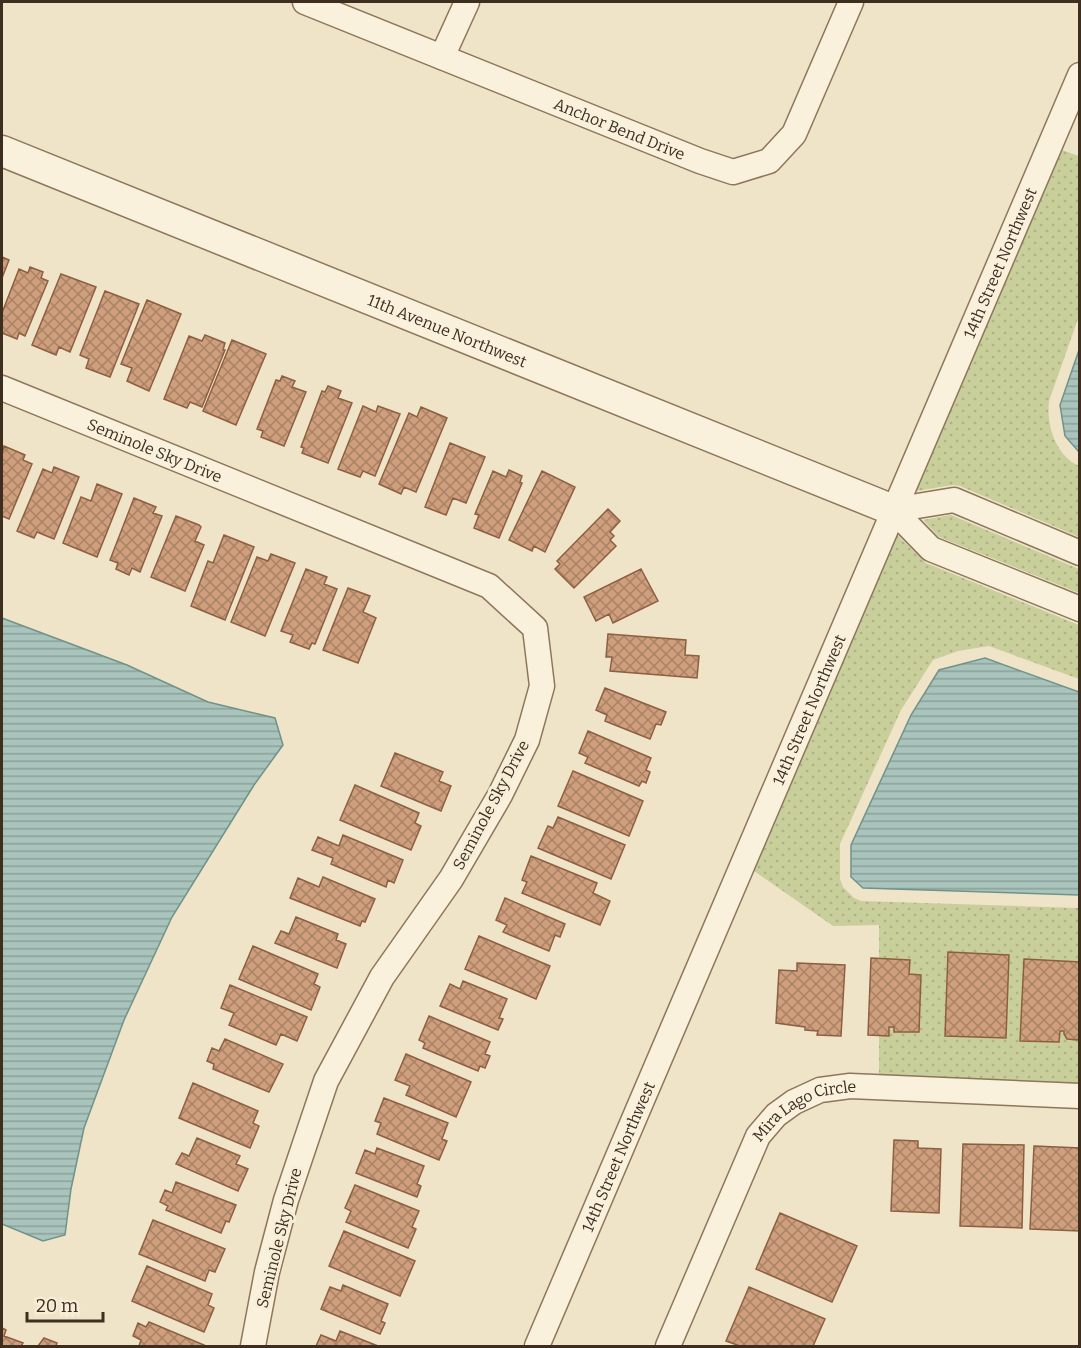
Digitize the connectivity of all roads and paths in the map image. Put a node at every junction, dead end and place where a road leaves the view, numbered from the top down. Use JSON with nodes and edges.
{"nodes":[{"id":1,"x":305,"y":2,"type":"edge"},
{"id":2,"x":467,"y":2,"type":"edge"},
{"id":3,"x":851,"y":2,"type":"edge"},
{"id":4,"x":442,"y":57,"type":"junction"},
{"id":5,"x":1080,"y":75,"type":"edge"},
{"id":6,"x":2,"y":151,"type":"edge"},
{"id":7,"x":2,"y":388,"type":"edge"},
{"id":8,"x":893,"y":510,"type":"junction"},
{"id":9,"x":1080,"y":553,"type":"edge"},
{"id":10,"x":1080,"y":609,"type":"edge"},
{"id":11,"x":1080,"y":1096,"type":"edge"},
{"id":12,"x":254,"y":1347,"type":"edge"},
{"id":13,"x":537,"y":1347,"type":"edge"},
{"id":14,"x":668,"y":1347,"type":"edge"}],
"edges":[{"from":1,"to":4,"type":"street","name":"Anchor Bend Drive"},
{"from":2,"to":4,"type":"street"},
{"from":3,"to":4,"type":"street","name":"Anchor Bend Drive"},
{"from":5,"to":8,"type":"street","name":"14th Street Northwest"},
{"from":6,"to":8,"type":"street","name":"11th Avenue Northwest"},
{"from":7,"to":12,"type":"street","name":"Seminole Sky Drive"},
{"from":8,"to":9,"type":"street"},
{"from":8,"to":10,"type":"street","name":"11th Avenue Northwest"},
{"from":8,"to":13,"type":"street","name":"14th Street Northwest"},
{"from":11,"to":14,"type":"street","name":"Mira Lago Circle"}]}
